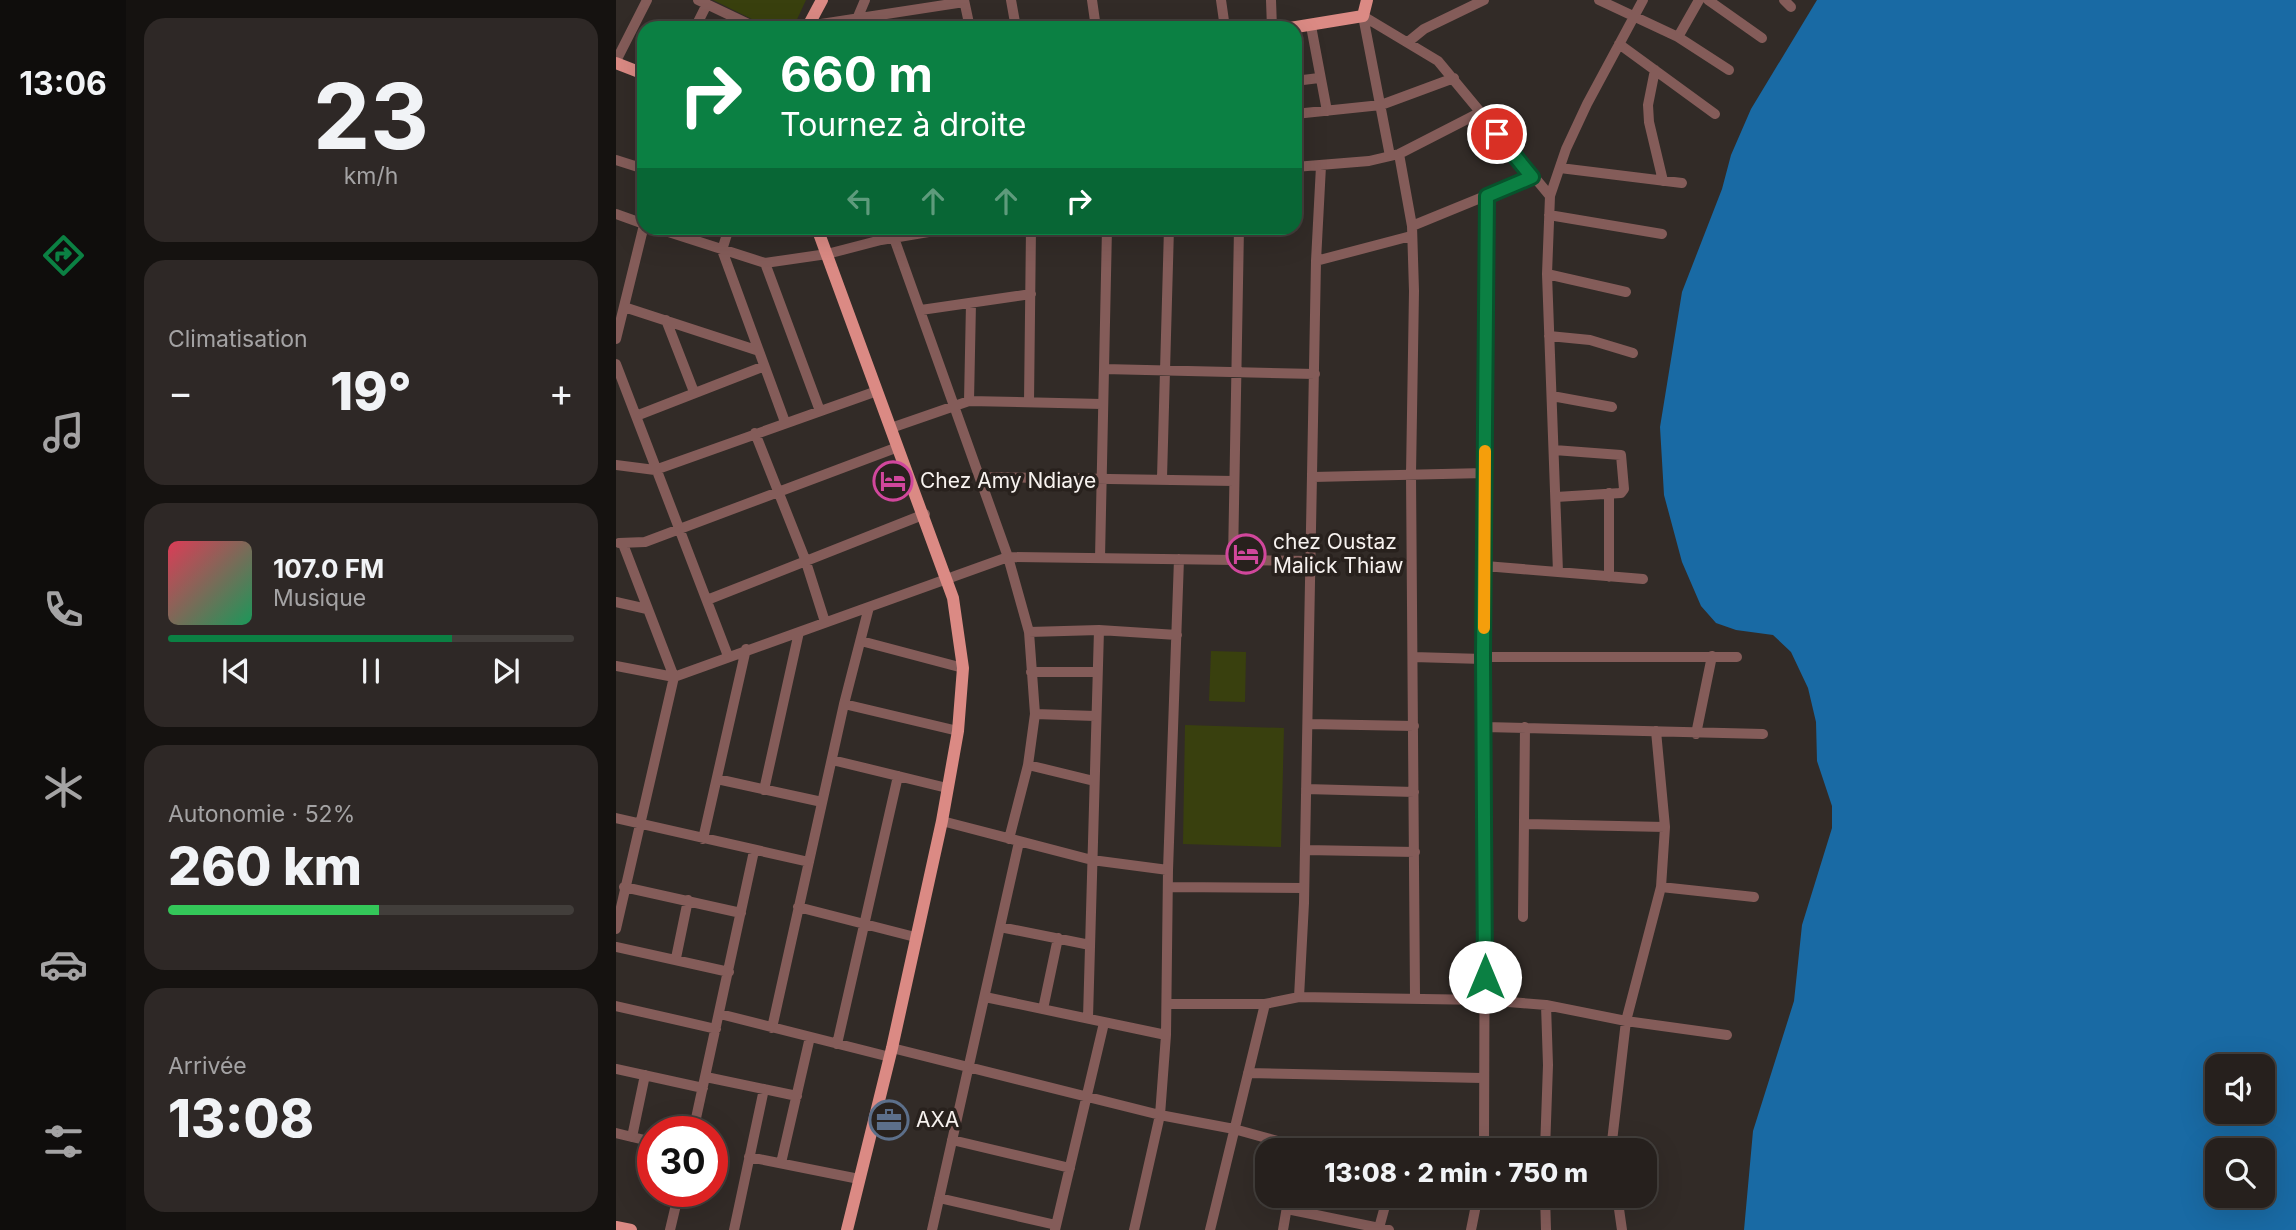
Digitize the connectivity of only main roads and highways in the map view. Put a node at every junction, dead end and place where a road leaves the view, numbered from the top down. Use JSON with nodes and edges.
{"nodes":[{"id":1,"x":822,"y":0,"type":"edge"},
{"id":2,"x":1367,"y":0,"type":"edge"},
{"id":3,"x":811,"y":21,"type":"edge"},
{"id":4,"x":1302,"y":27,"type":"edge"},
{"id":5,"x":616,"y":62,"type":"edge"},
{"id":6,"x":637,"y":71,"type":"edge"},
{"id":7,"x":820,"y":235,"type":"edge"},
{"id":8,"x":616,"y":1227,"type":"edge"},
{"id":9,"x":631,"y":1230,"type":"edge"},
{"id":10,"x":847,"y":1230,"type":"edge"}],
"edges":[{"from":1,"to":3,"type":"main road"},
{"from":2,"to":4,"type":"main road"},
{"from":5,"to":6,"type":"main road"},
{"from":7,"to":10,"type":"main road"},
{"from":8,"to":9,"type":"main road"}]}
